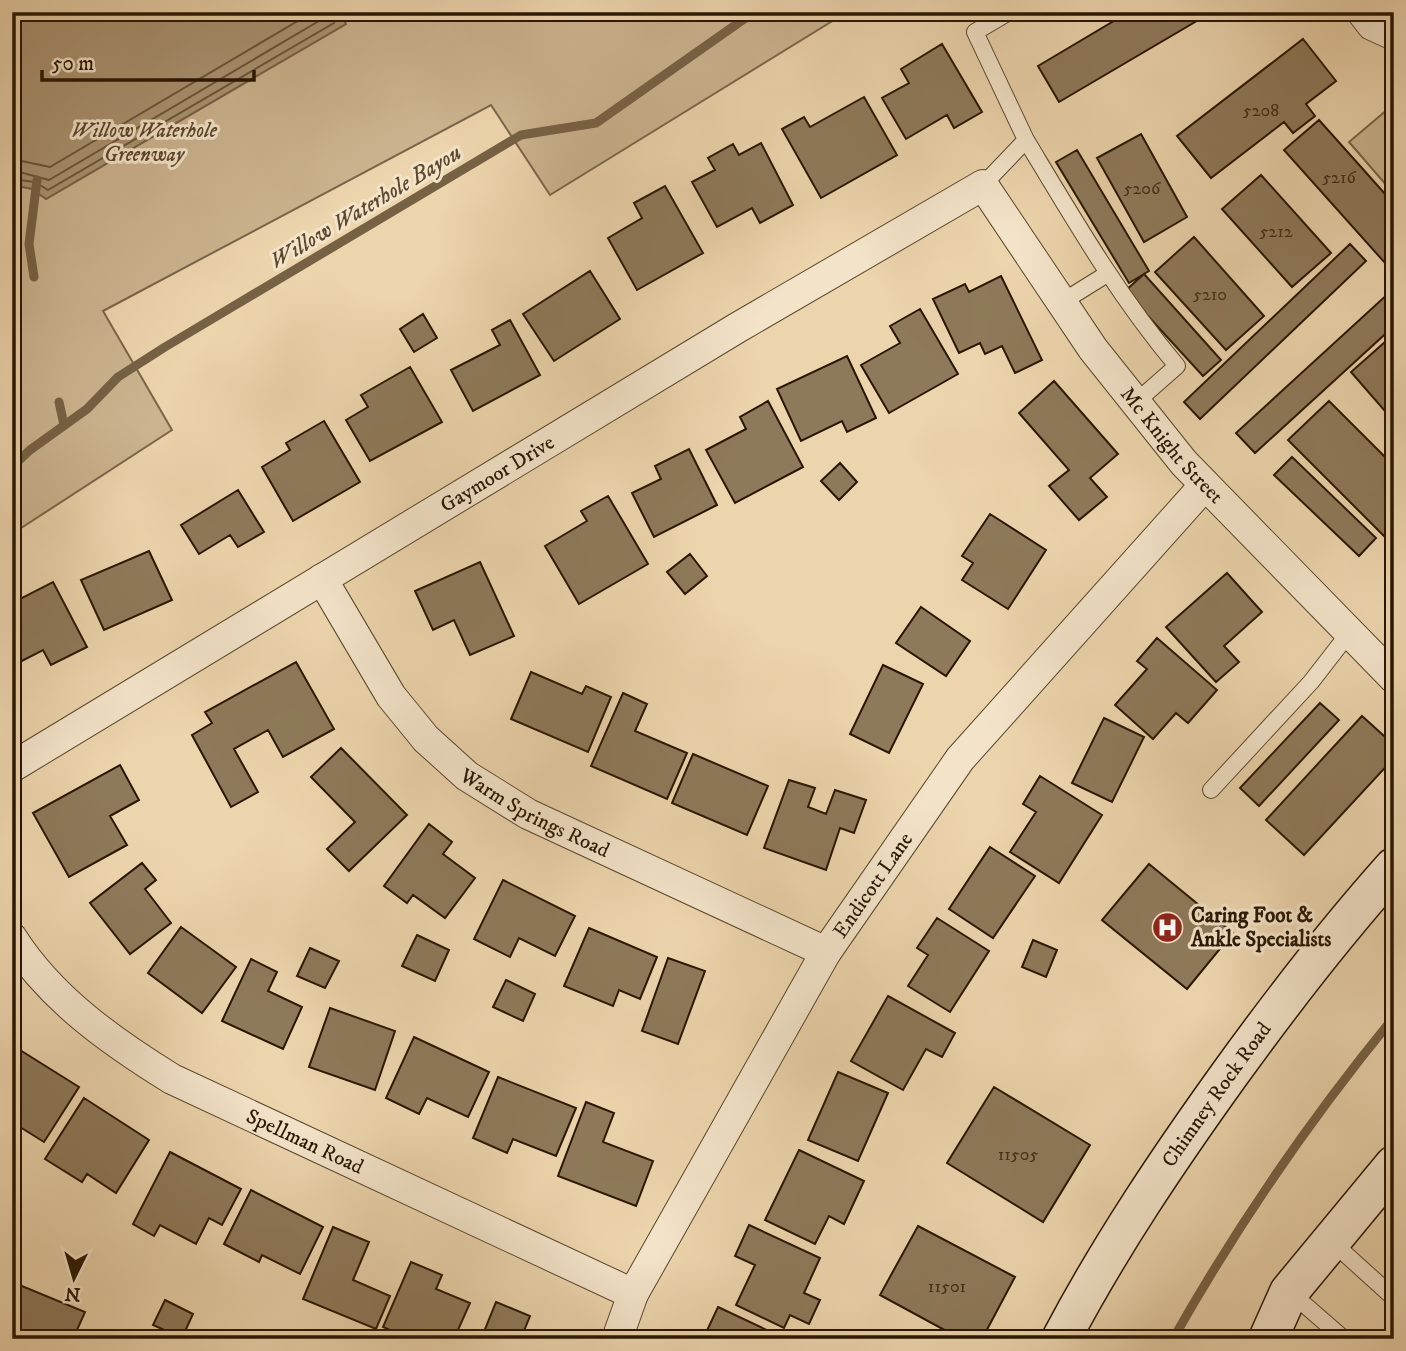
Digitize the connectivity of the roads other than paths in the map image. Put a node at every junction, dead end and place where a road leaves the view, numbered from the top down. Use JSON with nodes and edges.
{"nodes":[{"id":1,"x":1009,"y":12,"type":"edge"},
{"id":2,"x":1362,"y":12,"type":"edge"},
{"id":3,"x":1394,"y":35,"type":"edge"},
{"id":4,"x":1026,"y":140,"type":"junction"},
{"id":5,"x":983,"y":186,"type":"junction"},
{"id":6,"x":1107,"y":274,"type":"junction"},
{"id":7,"x":1062,"y":302,"type":"junction"},
{"id":8,"x":1136,"y":402,"type":"junction"},
{"id":9,"x":1205,"y":485,"type":"junction"},
{"id":10,"x":323,"y":579,"type":"junction"},
{"id":11,"x":1349,"y":633,"type":"junction"},
{"id":12,"x":1394,"y":678,"type":"edge"},
{"id":13,"x":12,"y":767,"type":"edge"},
{"id":14,"x":1211,"y":790,"type":"dead end"},
{"id":15,"x":1394,"y":866,"type":"edge"},
{"id":16,"x":12,"y":938,"type":"edge"},
{"id":17,"x":826,"y":952,"type":"junction"},
{"id":18,"x":1394,"y":1165,"type":"edge"},
{"id":19,"x":1331,"y":1241,"type":"junction"},
{"id":20,"x":1289,"y":1292,"type":"junction"},
{"id":21,"x":633,"y":1294,"type":"junction"},
{"id":22,"x":1394,"y":1298,"type":"edge"},
{"id":23,"x":617,"y":1339,"type":"edge"},
{"id":24,"x":1061,"y":1339,"type":"edge"},
{"id":25,"x":1268,"y":1339,"type":"edge"},
{"id":26,"x":1343,"y":1339,"type":"edge"}],
"edges":[{"from":1,"to":4,"type":"lane"},
{"from":2,"to":3,"type":"street"},
{"from":4,"to":5,"type":"lane"},
{"from":4,"to":6,"type":"lane"},
{"from":5,"to":7,"type":"street","name":"Mc Knight Street"},
{"from":5,"to":10,"type":"street","name":"Gaymoor Drive"},
{"from":6,"to":7,"type":"lane"},
{"from":6,"to":8,"type":"lane"},
{"from":7,"to":8,"type":"street","name":"Mc Knight Street"},
{"from":8,"to":9,"type":"street","name":"Mc Knight Street"},
{"from":9,"to":11,"type":"street","name":"Mc Knight Street"},
{"from":9,"to":17,"type":"street","name":"Endicott Lane"},
{"from":10,"to":13,"type":"street","name":"Gaymoor Drive"},
{"from":10,"to":17,"type":"street","name":"Warm Springs Road"},
{"from":11,"to":12,"type":"street","name":"Mc Knight Street"},
{"from":11,"to":14,"type":"lane"},
{"from":15,"to":24,"type":"main road","name":"Chimney Rock Road"},
{"from":16,"to":21,"type":"street","name":"Spellman Road"},
{"from":17,"to":21,"type":"street","name":"Endicott Lane"},
{"from":18,"to":19,"type":"main road"},
{"from":19,"to":20,"type":"main road"},
{"from":19,"to":22,"type":"lane"},
{"from":20,"to":25,"type":"main road"},
{"from":20,"to":26,"type":"lane"},
{"from":21,"to":23,"type":"street","name":"Endicott Lane"}]}
